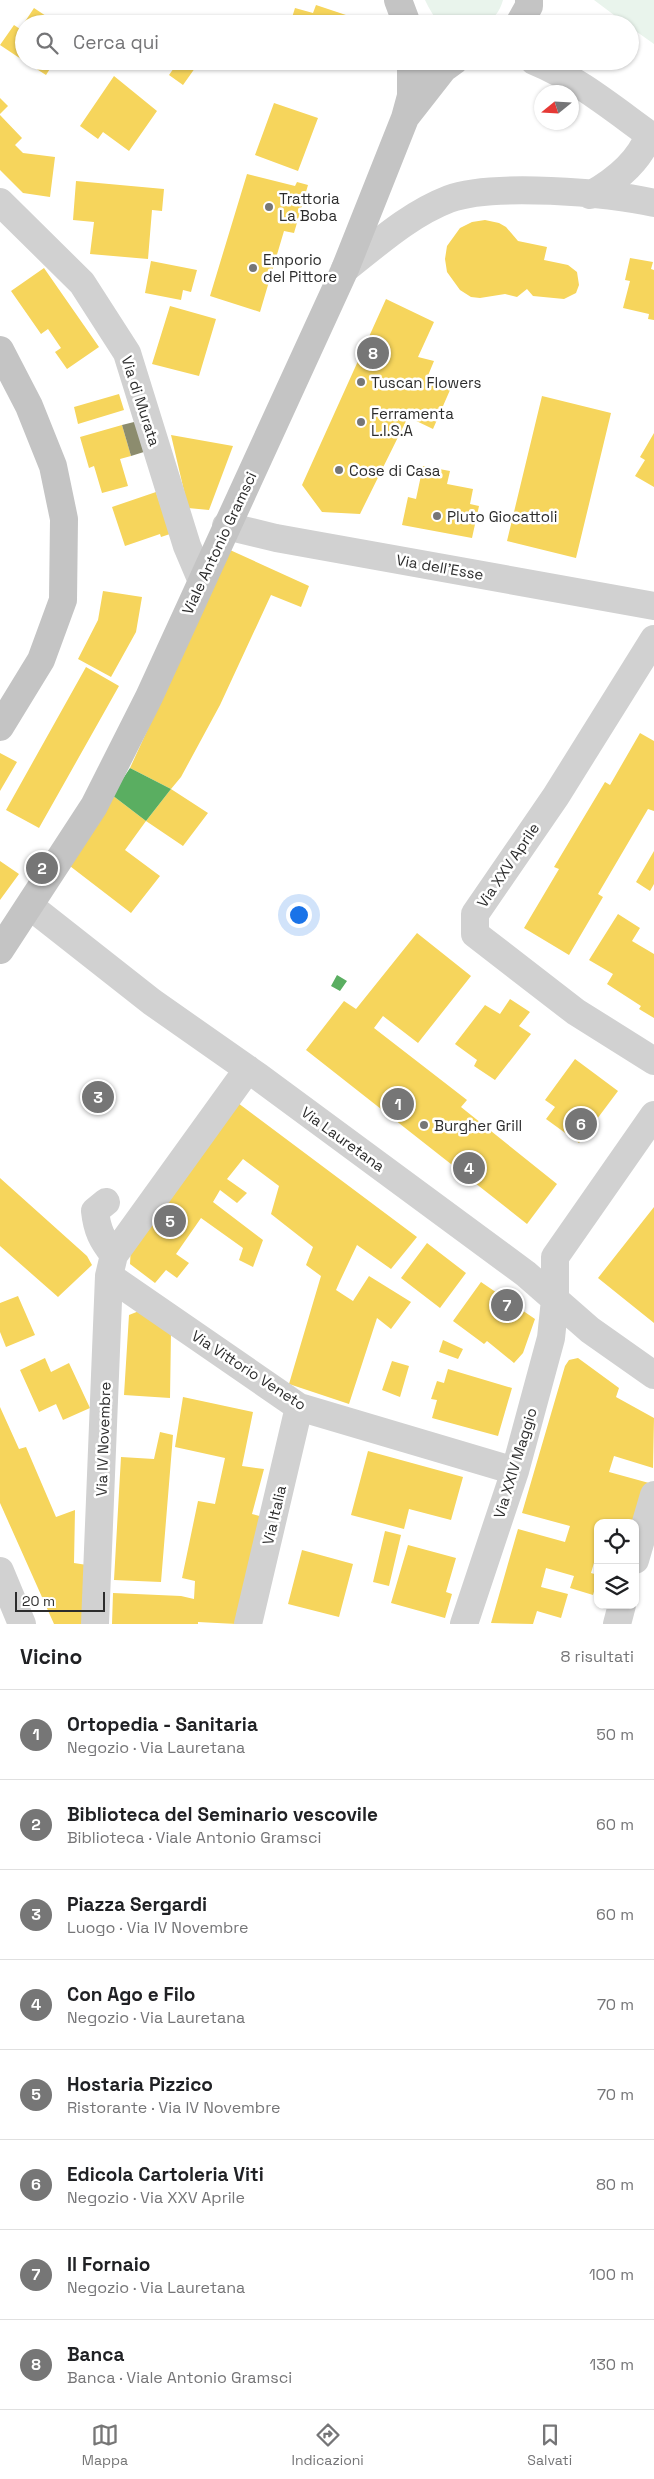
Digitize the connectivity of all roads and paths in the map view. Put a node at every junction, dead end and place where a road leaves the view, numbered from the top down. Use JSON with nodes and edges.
{"nodes":[{"id":1,"x":398,"y":0,"type":"edge"},
{"id":2,"x":404,"y":15,"type":"edge"},
{"id":3,"x":411,"y":70,"type":"edge"},
{"id":4,"x":443,"y":70,"type":"edge"},
{"id":5,"x":555,"y":70,"type":"edge"},
{"id":6,"x":565,"y":70,"type":"edge"},
{"id":7,"x":578,"y":84,"type":"junction"},
{"id":8,"x":404,"y":118,"type":"junction"},
{"id":9,"x":651,"y":136,"type":"edge"},
{"id":10,"x":590,"y":195,"type":"junction"},
{"id":11,"x":0,"y":202,"type":"edge"},
{"id":12,"x":654,"y":203,"type":"edge"},
{"id":13,"x":345,"y":269,"type":"junction"},
{"id":14,"x":0,"y":350,"type":"edge"},
{"id":15,"x":226,"y":526,"type":"junction"},
{"id":16,"x":201,"y":579,"type":"junction"},
{"id":17,"x":654,"y":606,"type":"edge"},
{"id":18,"x":654,"y":640,"type":"edge"},
{"id":19,"x":0,"y":727,"type":"edge"},
{"id":20,"x":30,"y":906,"type":"junction"},
{"id":21,"x":0,"y":950,"type":"edge"},
{"id":22,"x":654,"y":1061,"type":"edge"},
{"id":23,"x":248,"y":1069,"type":"junction"},
{"id":24,"x":654,"y":1114,"type":"edge"},
{"id":25,"x":106,"y":1202,"type":"dead end"},
{"id":26,"x":112,"y":1266,"type":"junction"},
{"id":27,"x":555,"y":1300,"type":"junction"},
{"id":28,"x":654,"y":1375,"type":"edge"},
{"id":29,"x":300,"y":1407,"type":"junction"},
{"id":30,"x":515,"y":1471,"type":"junction"},
{"id":31,"x":654,"y":1495,"type":"edge"},
{"id":32,"x":639,"y":1546,"type":"edge"},
{"id":33,"x":0,"y":1571,"type":"edge"},
{"id":34,"x":621,"y":1609,"type":"edge"},
{"id":35,"x":22,"y":1624,"type":"edge"},
{"id":36,"x":95,"y":1624,"type":"edge"},
{"id":37,"x":248,"y":1624,"type":"edge"},
{"id":38,"x":464,"y":1624,"type":"edge"},
{"id":39,"x":617,"y":1624,"type":"edge"}],
"edges":[{"from":1,"to":2,"type":"main road"},
{"from":3,"to":8,"type":"main road","name":"Viale Antonio Gramsci"},
{"from":4,"to":8,"type":"main road","name":"Viale Antonio Gramsci"},
{"from":5,"to":7,"type":"street"},
{"from":6,"to":7,"type":"street"},
{"from":7,"to":9,"type":"street"},
{"from":8,"to":13,"type":"main road","name":"Viale Antonio Gramsci"},
{"from":9,"to":10,"type":"street"},
{"from":10,"to":12,"type":"street"},
{"from":10,"to":13,"type":"street"},
{"from":11,"to":16,"type":"street","name":"Via di Murata"},
{"from":13,"to":15,"type":"main road","name":"Viale Antonio Gramsci"},
{"from":14,"to":19,"type":"main road"},
{"from":15,"to":16,"type":"main road","name":"Viale Antonio Gramsci"},
{"from":15,"to":17,"type":"street","name":"Via dell'Esse"},
{"from":16,"to":20,"type":"main road","name":"Viale Antonio Gramsci"},
{"from":18,"to":22,"type":"street","name":"Via XXV Aprile"},
{"from":20,"to":21,"type":"main road","name":"Viale Antonio Gramsci"},
{"from":20,"to":23,"type":"street","name":"Via Lauretana"},
{"from":23,"to":26,"type":"street"},
{"from":23,"to":27,"type":"street","name":"Via Lauretana"},
{"from":24,"to":27,"type":"street"},
{"from":25,"to":26,"type":"street"},
{"from":26,"to":29,"type":"street","name":"Via Vittorio Veneto"},
{"from":26,"to":36,"type":"street","name":"Via IV Novembre"},
{"from":27,"to":28,"type":"street","name":"Via Lauretana"},
{"from":27,"to":30,"type":"street","name":"Via XXIV Maggio"},
{"from":29,"to":30,"type":"street","name":"Via Vittorio Veneto"},
{"from":29,"to":37,"type":"street","name":"Via Italia"},
{"from":30,"to":38,"type":"street","name":"Via XXIV Maggio"},
{"from":31,"to":32,"type":"street"},
{"from":33,"to":35,"type":"street"},
{"from":34,"to":39,"type":"street"}]}
